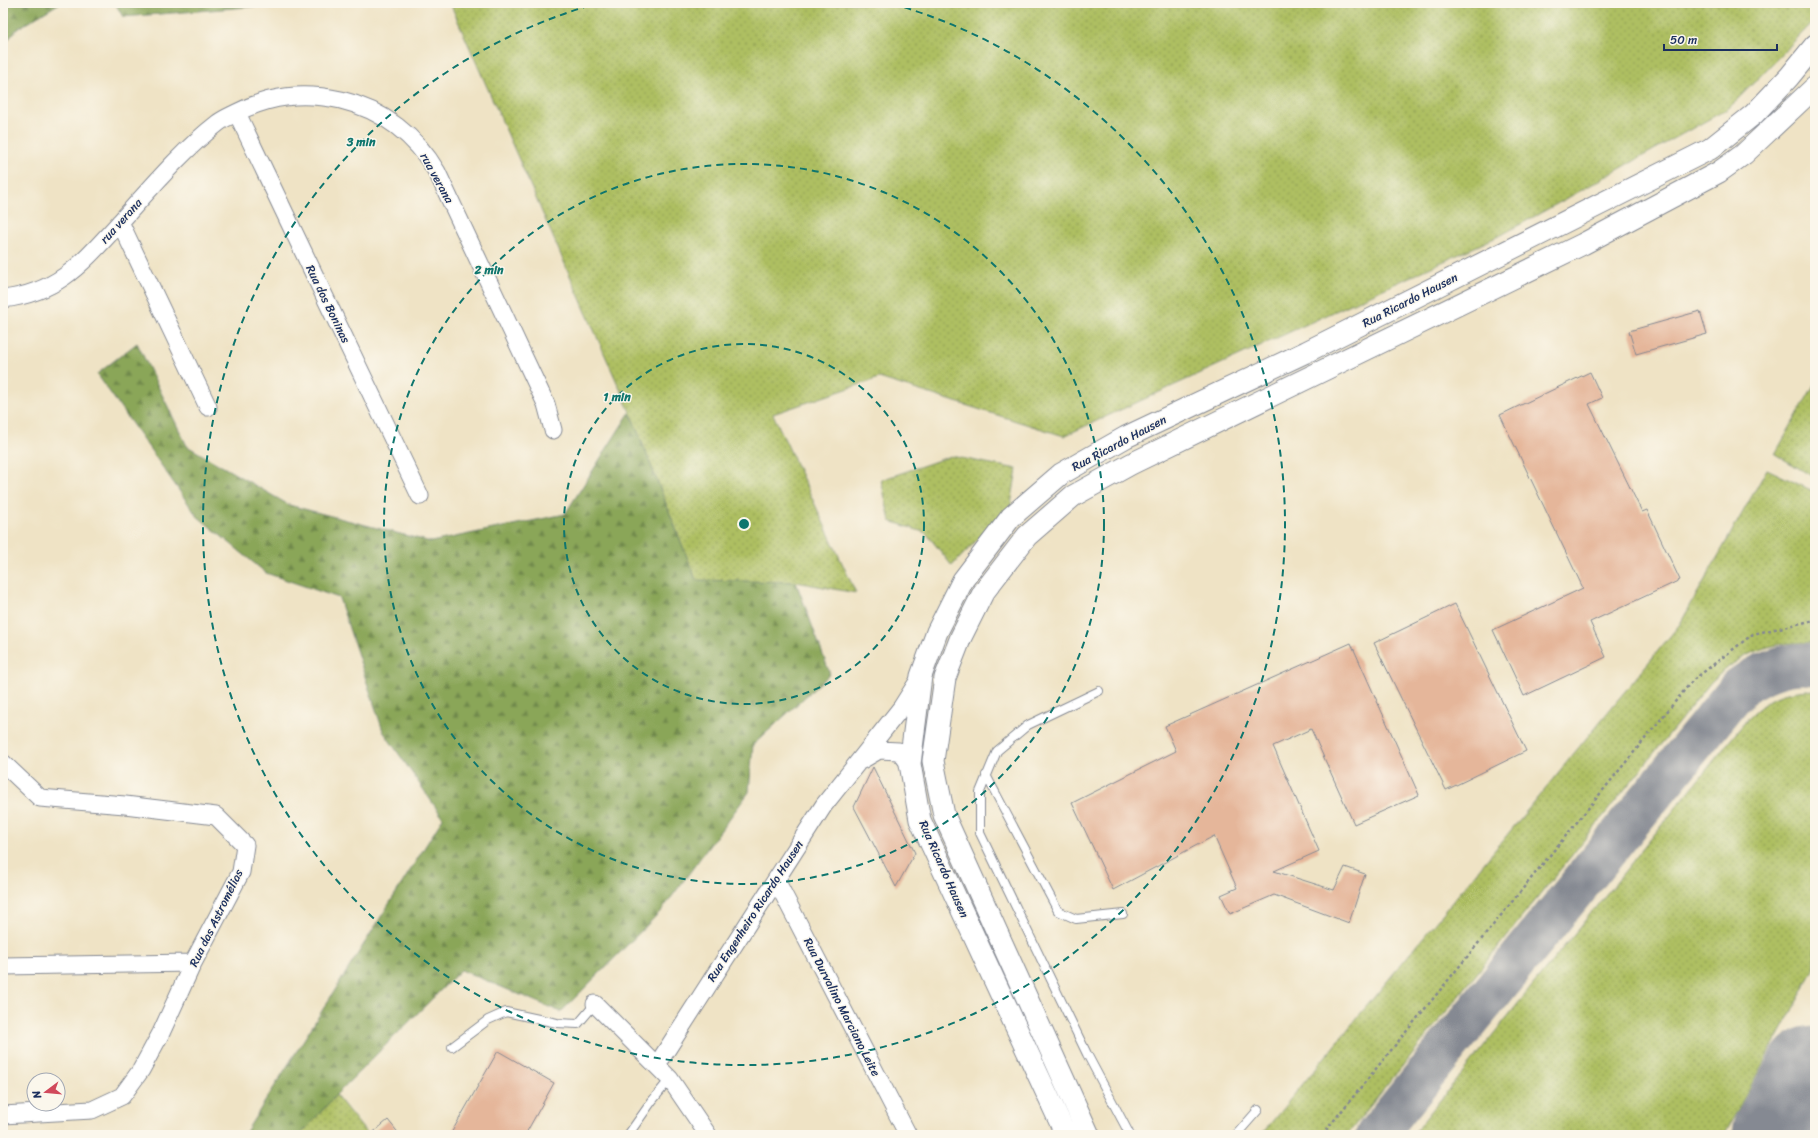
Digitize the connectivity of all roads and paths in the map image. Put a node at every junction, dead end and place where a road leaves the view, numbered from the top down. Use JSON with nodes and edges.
{"nodes":[{"id":1,"x":1815,"y":45,"type":"edge"},
{"id":2,"x":1815,"y":87,"type":"edge"},
{"id":3,"x":237,"y":113,"type":"junction"},
{"id":4,"x":120,"y":222,"type":"junction"},
{"id":5,"x":3,"y":299,"type":"edge"},
{"id":6,"x":208,"y":407,"type":"dead end"},
{"id":7,"x":553,"y":430,"type":"dead end"},
{"id":8,"x":420,"y":496,"type":"dead end"},
{"id":9,"x":1815,"y":620,"type":"edge"},
{"id":10,"x":921,"y":676,"type":"junction"},
{"id":11,"x":1099,"y":692,"type":"dead end"},
{"id":12,"x":859,"y":762,"type":"junction"},
{"id":13,"x":3,"y":764,"type":"edge"},
{"id":14,"x":910,"y":764,"type":"junction"},
{"id":15,"x":986,"y":775,"type":"junction"},
{"id":16,"x":776,"y":880,"type":"junction"},
{"id":17,"x":1124,"y":914,"type":"dead end"},
{"id":18,"x":3,"y":957,"type":"edge"},
{"id":19,"x":193,"y":964,"type":"junction"},
{"id":20,"x":3,"y":966,"type":"edge"},
{"id":21,"x":34,"y":966,"type":"junction"},
{"id":22,"x":595,"y":1004,"type":"joint"},
{"id":23,"x":452,"y":1047,"type":"dead end"},
{"id":24,"x":657,"y":1065,"type":"junction"},
{"id":25,"x":670,"y":1079,"type":"junction"},
{"id":26,"x":1258,"y":1110,"type":"dead end"},
{"id":27,"x":3,"y":1115,"type":"edge"},
{"id":28,"x":628,"y":1135,"type":"edge"},
{"id":29,"x":708,"y":1135,"type":"edge"},
{"id":30,"x":908,"y":1135,"type":"edge"},
{"id":31,"x":1066,"y":1135,"type":"edge"},
{"id":32,"x":1089,"y":1135,"type":"edge"},
{"id":33,"x":1130,"y":1135,"type":"edge"},
{"id":34,"x":1236,"y":1135,"type":"edge"},
{"id":35,"x":1322,"y":1135,"type":"edge"}],
"edges":[{"from":1,"to":10,"type":"street","name":"Rua Ricardo Hausen"},
{"from":2,"to":32,"type":"street","name":"Rua Ricardo Hausen"},
{"from":3,"to":4,"type":"street","name":"rua verana"},
{"from":3,"to":7,"type":"street","name":"rua verana"},
{"from":3,"to":8,"type":"street","name":"Rua dos Boninas"},
{"from":4,"to":5,"type":"street","name":"rua verana"},
{"from":4,"to":6,"type":"street"},
{"from":9,"to":35,"type":"path"},
{"from":10,"to":12,"type":"street","name":"Rua Engenheiro Ricardo Hausen"},
{"from":10,"to":14,"type":"street","name":"Rua Ricardo Hausen"},
{"from":11,"to":15,"type":"lane"},
{"from":12,"to":14,"type":"street","name":"Rua Engenheiro Ricardo Hausen"},
{"from":12,"to":16,"type":"street","name":"Rua Engenheiro Ricardo Hausen"},
{"from":13,"to":19,"type":"street","name":"Rua das Astromélias"},
{"from":14,"to":31,"type":"street","name":"Rua Ricardo Hausen"},
{"from":15,"to":17,"type":"lane"},
{"from":15,"to":33,"type":"lane"},
{"from":16,"to":24,"type":"street","name":"Rua Engenheiro Ricardo Hausen"},
{"from":16,"to":30,"type":"street","name":"Rua Durvalino Marciano Leite"},
{"from":18,"to":21,"type":"street"},
{"from":19,"to":21,"type":"street"},
{"from":19,"to":27,"type":"street","name":"Rua das Astromélias"},
{"from":20,"to":21,"type":"street"},
{"from":22,"to":23,"type":"lane"},
{"from":22,"to":24,"type":"street"},
{"from":24,"to":25,"type":"street"},
{"from":25,"to":28,"type":"lane"},
{"from":25,"to":29,"type":"street"},
{"from":26,"to":34,"type":"lane"}]}
